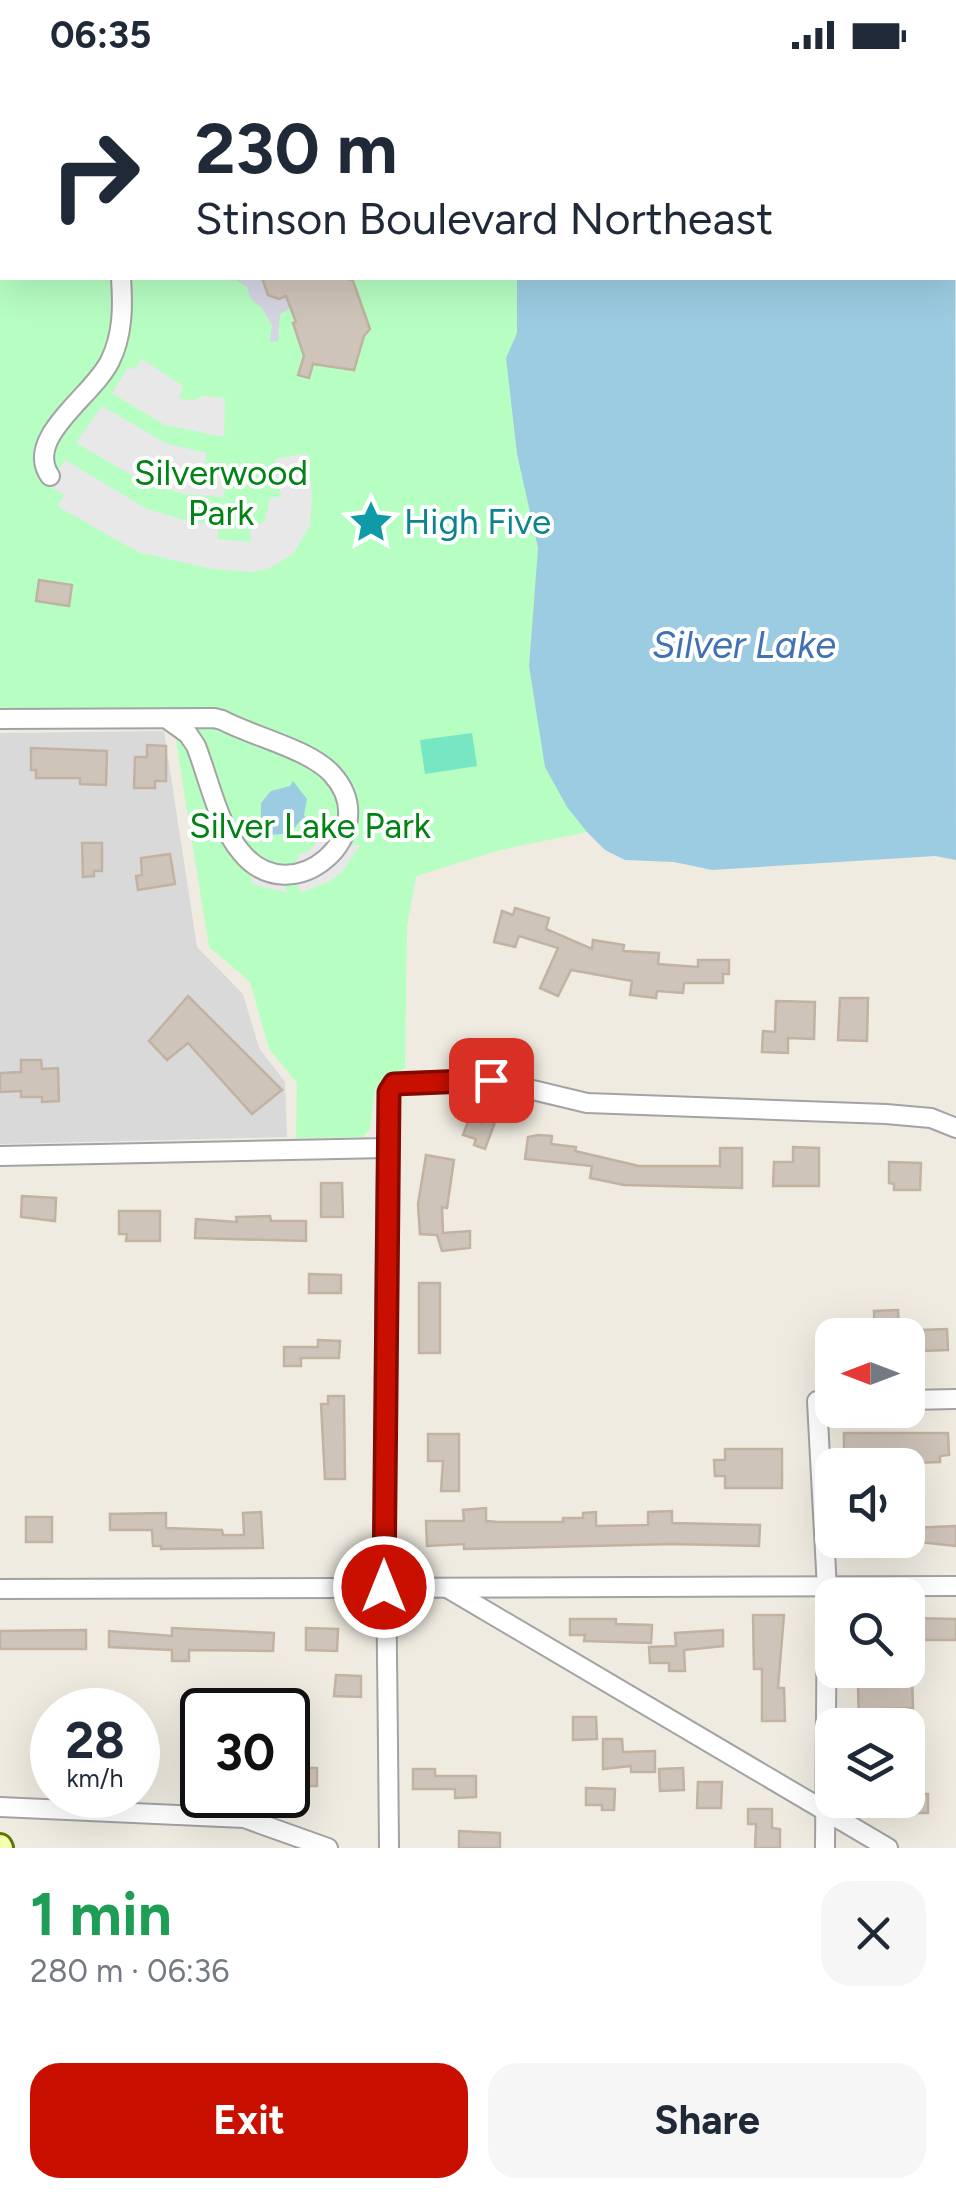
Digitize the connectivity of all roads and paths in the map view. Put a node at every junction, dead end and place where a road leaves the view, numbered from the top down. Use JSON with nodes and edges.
{"nodes":[{"id":1,"x":122,"y":280,"type":"edge"},
{"id":2,"x":50,"y":476,"type":"dead end"},
{"id":3,"x":0,"y":719,"type":"edge"},
{"id":4,"x":167,"y":719,"type":"junction"},
{"id":5,"x":956,"y":1128,"type":"edge"},
{"id":6,"x":387,"y":1148,"type":"junction"},
{"id":7,"x":0,"y":1156,"type":"edge"},
{"id":8,"x":956,"y":1399,"type":"edge"},
{"id":9,"x":925,"y":1400,"type":"edge"},
{"id":10,"x":825,"y":1428,"type":"edge"},
{"id":11,"x":827,"y":1578,"type":"edge"},
{"id":12,"x":956,"y":1586,"type":"edge"},
{"id":13,"x":384,"y":1587,"type":"junction"},
{"id":14,"x":446,"y":1587,"type":"junction"},
{"id":15,"x":925,"y":1587,"type":"edge"},
{"id":16,"x":0,"y":1589,"type":"edge"},
{"id":17,"x":815,"y":1589,"type":"edge"},
{"id":18,"x":815,"y":1804,"type":"edge"},
{"id":19,"x":0,"y":1807,"type":"edge"},
{"id":20,"x":825,"y":1818,"type":"edge"},
{"id":21,"x":838,"y":1818,"type":"edge"},
{"id":22,"x":328,"y":1848,"type":"edge"},
{"id":23,"x":389,"y":1848,"type":"edge"},
{"id":24,"x":825,"y":1848,"type":"edge"},
{"id":25,"x":888,"y":1848,"type":"edge"}],
"edges":[{"from":1,"to":2,"type":"street"},
{"from":3,"to":4,"type":"street"},
{"from":4,"to":4,"type":"street"},
{"from":5,"to":6,"type":"street"},
{"from":6,"to":7,"type":"street"},
{"from":6,"to":13,"type":"street"},
{"from":8,"to":9,"type":"street"},
{"from":10,"to":11,"type":"street"},
{"from":12,"to":15,"type":"street"},
{"from":13,"to":14,"type":"street"},
{"from":13,"to":16,"type":"street"},
{"from":13,"to":23,"type":"street"},
{"from":14,"to":17,"type":"street"},
{"from":14,"to":18,"type":"street"},
{"from":19,"to":22,"type":"street"},
{"from":20,"to":24,"type":"street"},
{"from":21,"to":25,"type":"street"}]}
